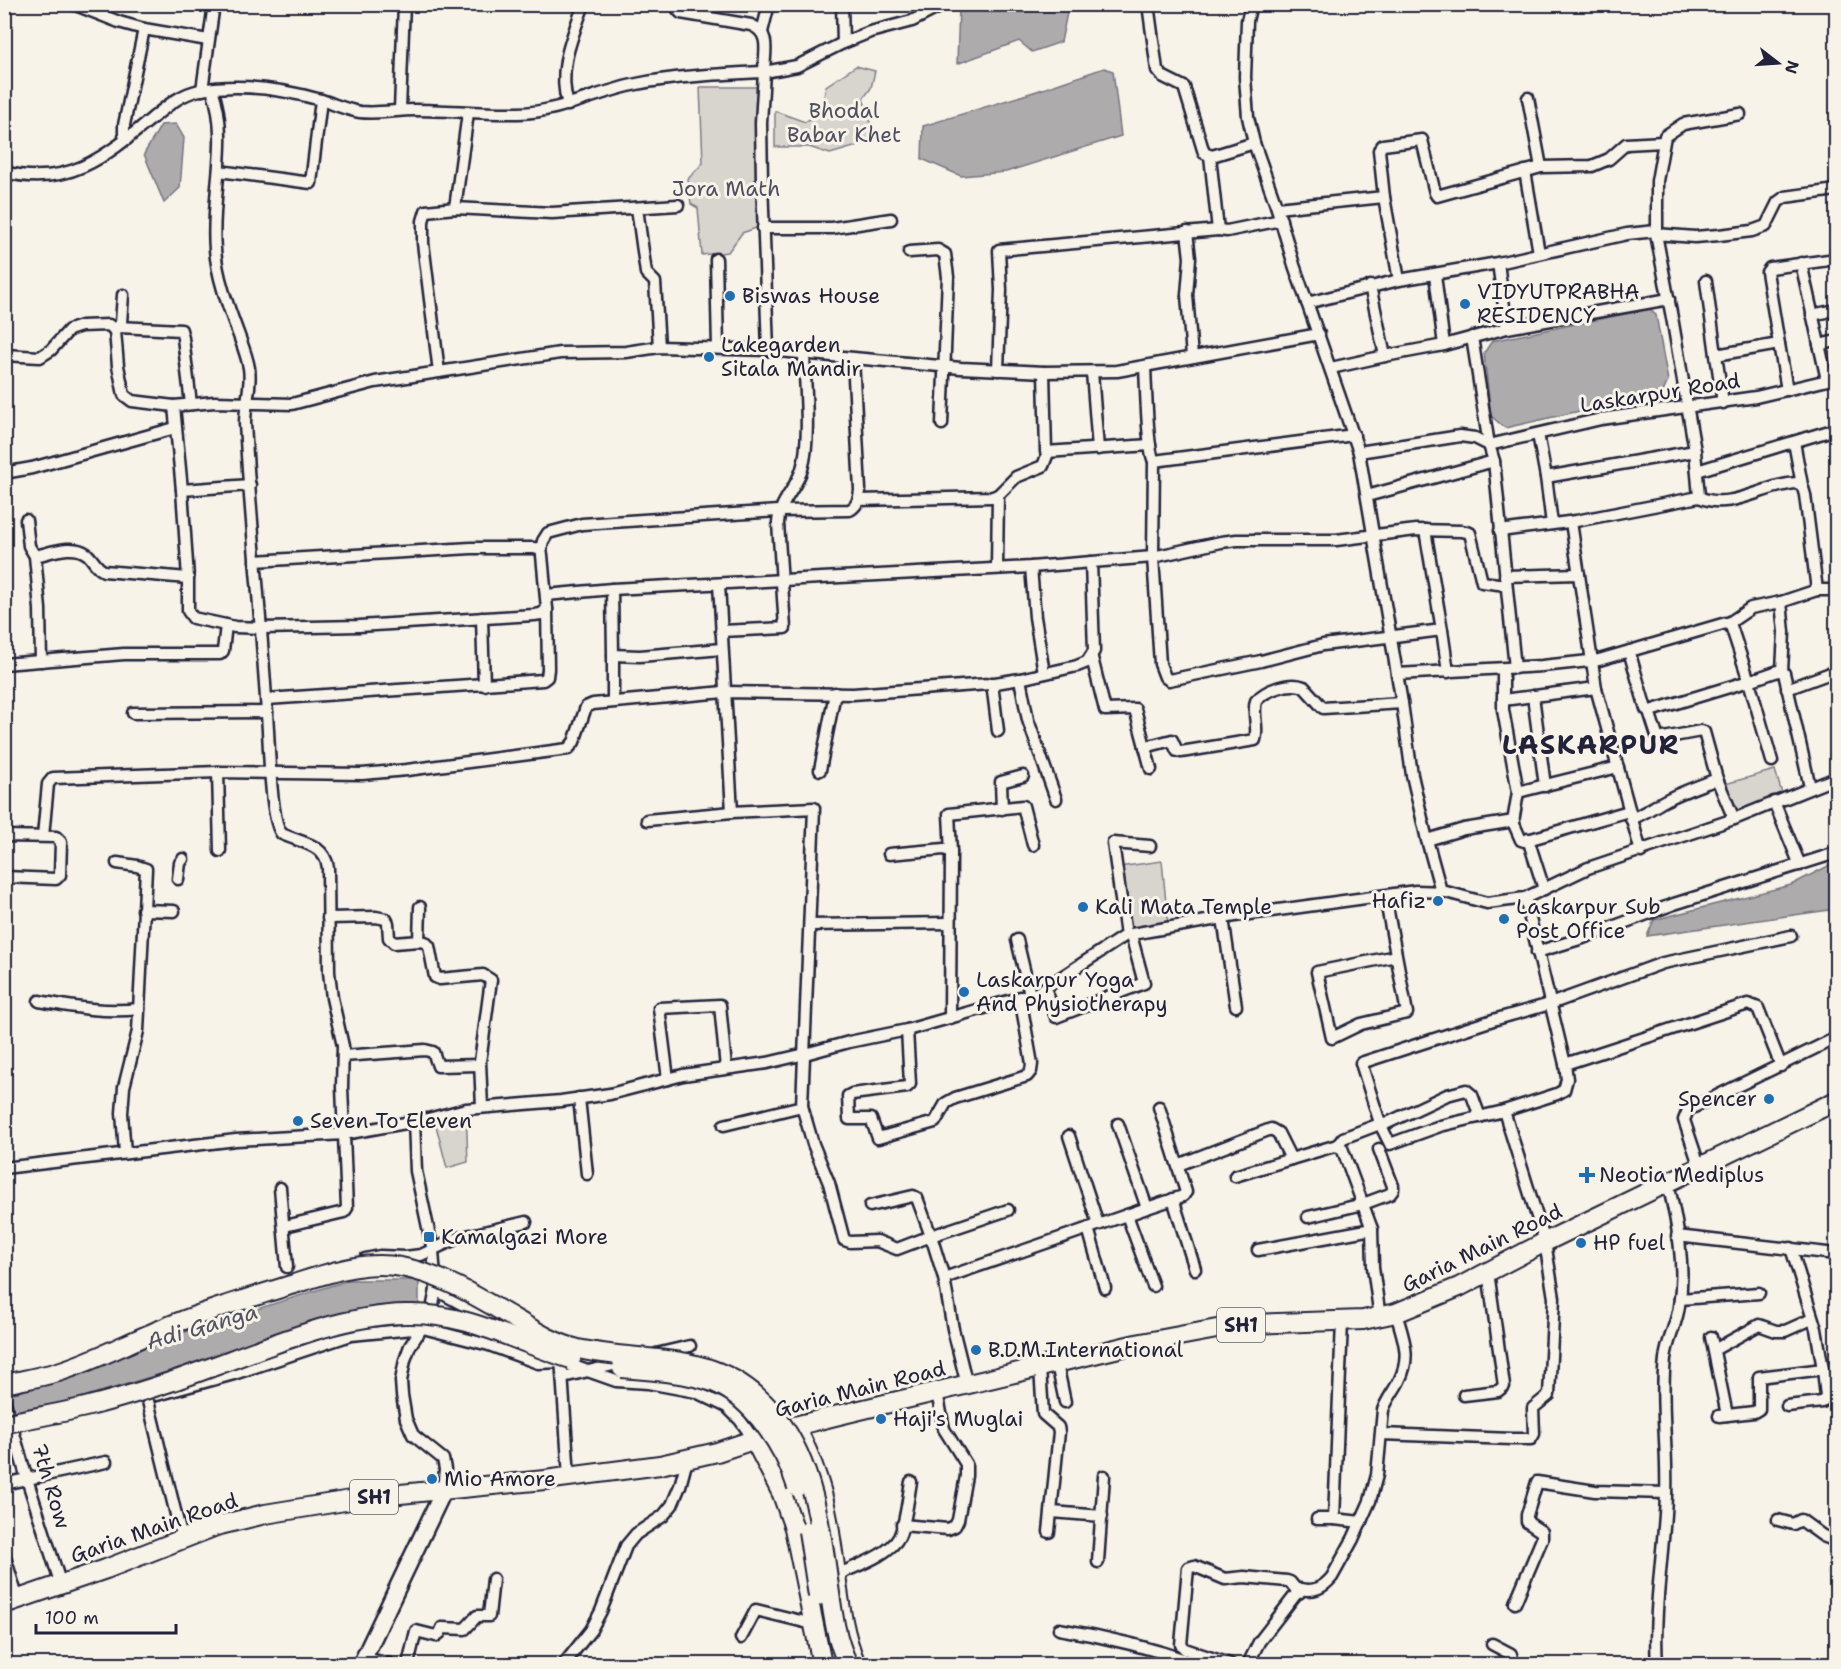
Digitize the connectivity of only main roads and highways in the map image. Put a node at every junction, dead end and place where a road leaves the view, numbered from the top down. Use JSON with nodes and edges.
{"nodes":[{"id":1,"x":1836,"y":1101,"type":"edge"},
{"id":2,"x":4,"y":1384,"type":"edge"},
{"id":3,"x":8,"y":1424,"type":"edge"},
{"id":4,"x":795,"y":1426,"type":"junction"},
{"id":5,"x":755,"y":1441,"type":"junction"},
{"id":6,"x":443,"y":1492,"type":"junction"},
{"id":7,"x":11,"y":1602,"type":"edge"},
{"id":8,"x":363,"y":1661,"type":"edge"},
{"id":9,"x":822,"y":1665,"type":"edge"},
{"id":10,"x":834,"y":1665,"type":"edge"},
{"id":11,"x":848,"y":1665,"type":"edge"},
{"id":12,"x":856,"y":1665,"type":"edge"}],
"edges":[{"from":1,"to":4,"type":"main road","name":"Garia Main Road","number":"SH1"},
{"from":2,"to":11,"type":"main road","bridge":true},
{"from":3,"to":10,"type":"main road","bridge":true},
{"from":4,"to":5,"type":"main road","name":"Garia Main Road","number":"SH1"},
{"from":4,"to":12,"type":"main road"},
{"from":5,"to":6,"type":"main road","name":"Garia Main Road","number":"SH1"},
{"from":5,"to":9,"type":"main road"},
{"from":6,"to":7,"type":"main road","name":"Garia Main Road","number":"SH1"},
{"from":6,"to":8,"type":"main road"}]}
